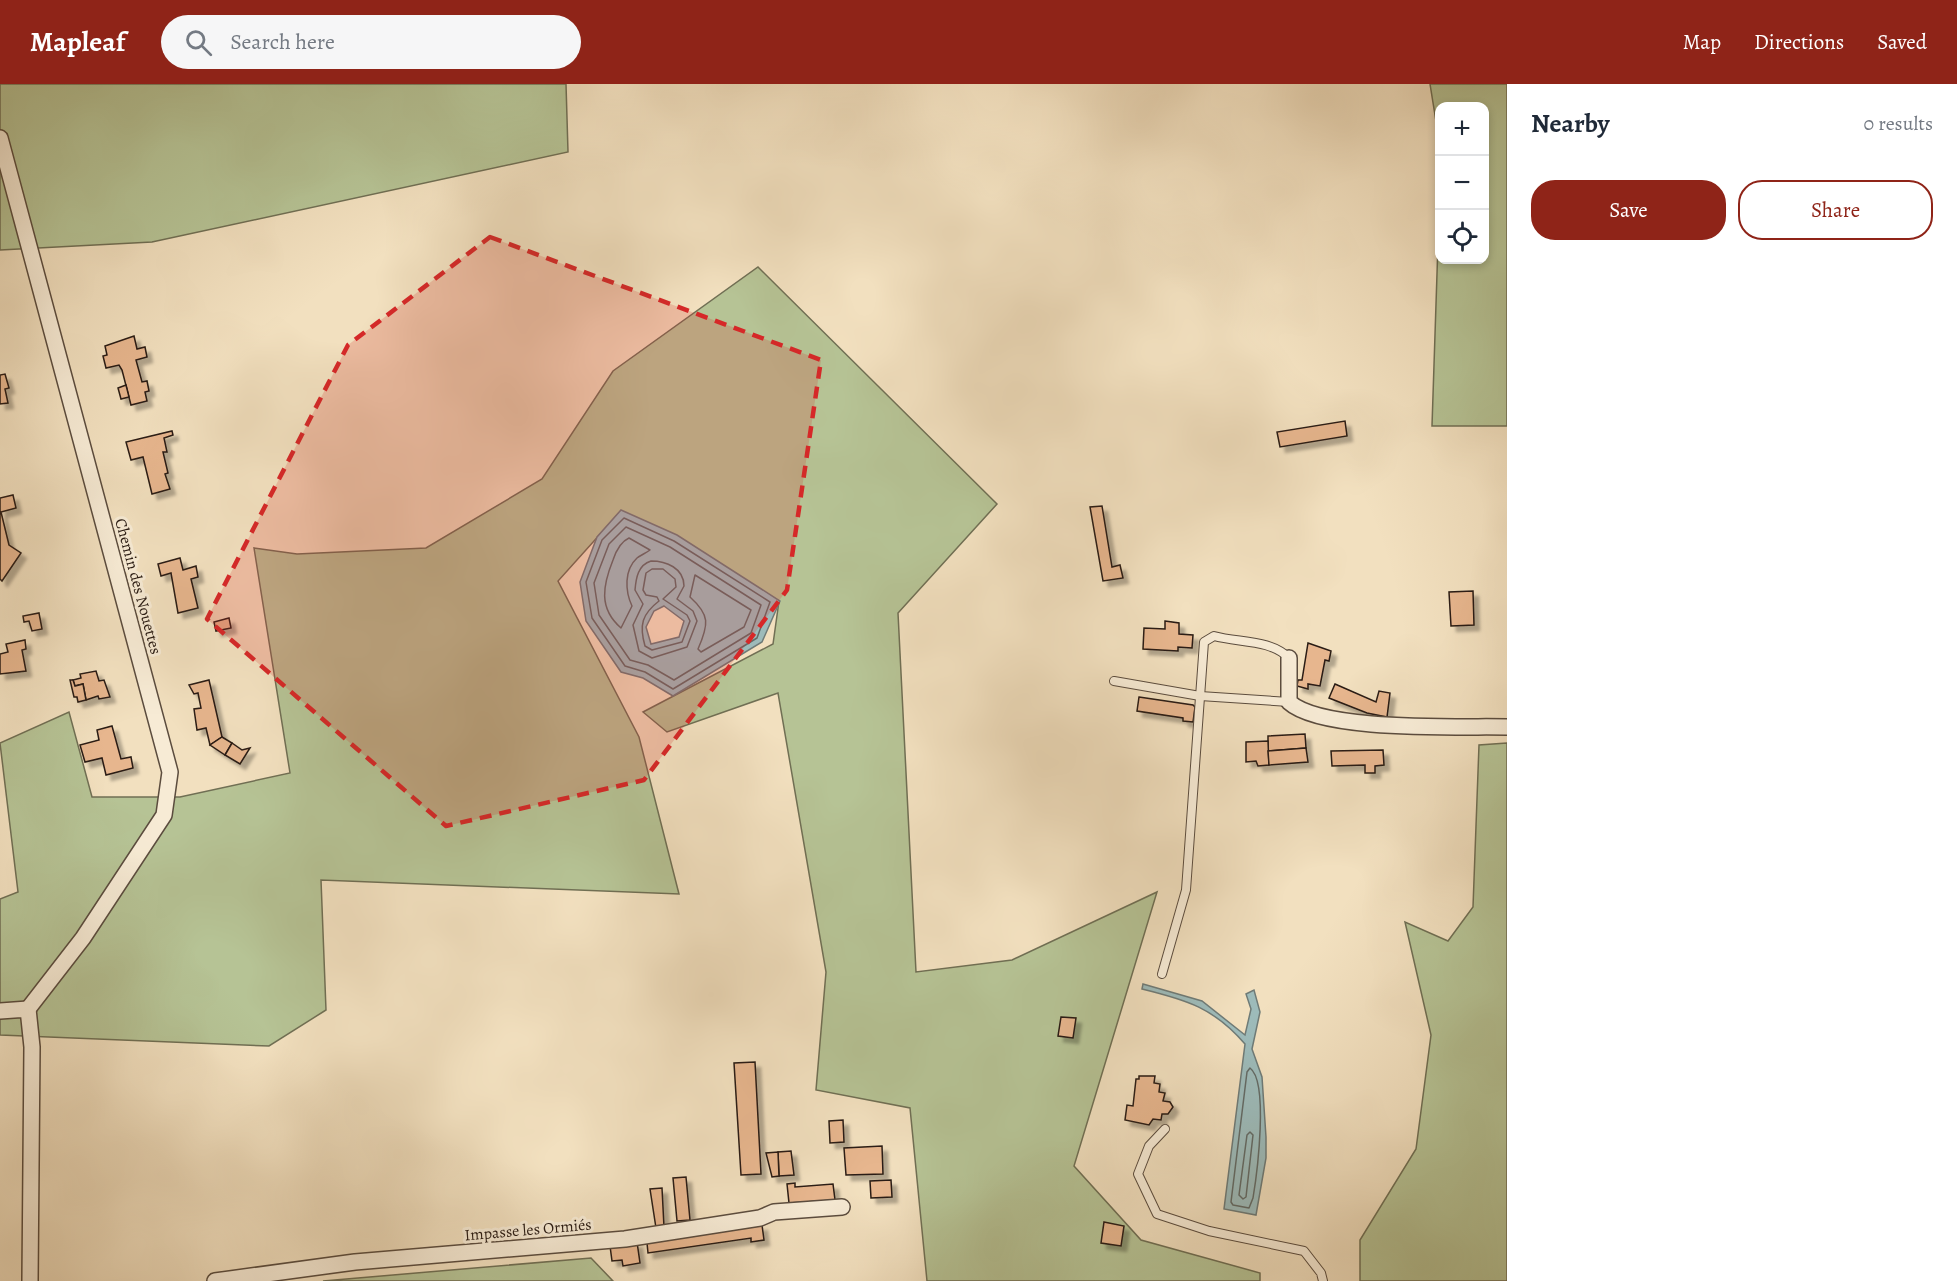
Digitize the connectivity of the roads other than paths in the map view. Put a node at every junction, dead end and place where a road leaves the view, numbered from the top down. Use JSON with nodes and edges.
{"nodes":[{"id":1,"x":0,"y":138,"type":"edge"},
{"id":2,"x":1289,"y":658,"type":"joint"},
{"id":3,"x":1114,"y":681,"type":"dead end"},
{"id":4,"x":1200,"y":696,"type":"junction"},
{"id":5,"x":1288,"y":702,"type":"junction"},
{"id":6,"x":1507,"y":727,"type":"edge"},
{"id":7,"x":1162,"y":974,"type":"dead end"},
{"id":8,"x":28,"y":1009,"type":"junction"},
{"id":9,"x":0,"y":1011,"type":"edge"},
{"id":10,"x":1166,"y":1129,"type":"dead end"},
{"id":11,"x":842,"y":1207,"type":"dead end"},
{"id":12,"x":30,"y":1281,"type":"edge"},
{"id":13,"x":215,"y":1281,"type":"edge"},
{"id":14,"x":1323,"y":1281,"type":"edge"}],
"edges":[{"from":1,"to":8,"type":"street","name":"Chemin des Nouettes"},
{"from":2,"to":4,"type":"lane"},
{"from":2,"to":5,"type":"street"},
{"from":3,"to":4,"type":"lane"},
{"from":4,"to":5,"type":"lane"},
{"from":4,"to":7,"type":"lane"},
{"from":5,"to":6,"type":"street"},
{"from":8,"to":9,"type":"street"},
{"from":8,"to":12,"type":"street"},
{"from":10,"to":14,"type":"lane"},
{"from":11,"to":13,"type":"street","name":"Impasse les Ormiés"}]}
